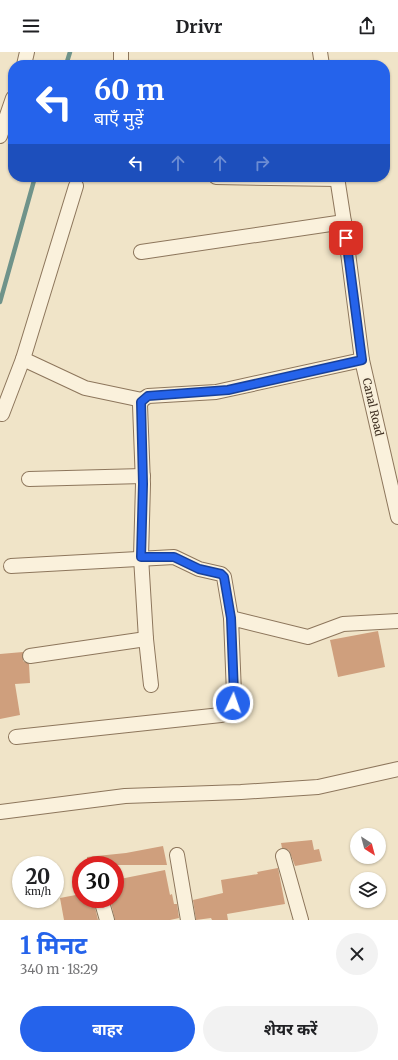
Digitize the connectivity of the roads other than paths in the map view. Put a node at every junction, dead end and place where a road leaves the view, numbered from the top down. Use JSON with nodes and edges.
{"nodes":[{"id":1,"x":8,"y":113,"type":"edge"},
{"id":2,"x":0,"y":136,"type":"edge"},
{"id":3,"x":338,"y":182,"type":"edge"},
{"id":4,"x":76,"y":186,"type":"dead end"},
{"id":5,"x":344,"y":222,"type":"junction"},
{"id":6,"x":141,"y":252,"type":"dead end"},
{"id":7,"x":23,"y":359,"type":"junction"},
{"id":8,"x":362,"y":360,"type":"junction"},
{"id":9,"x":142,"y":400,"type":"junction"},
{"id":10,"x":2,"y":414,"type":"dead end"},
{"id":11,"x":143,"y":476,"type":"junction"},
{"id":12,"x":28,"y":479,"type":"dead end"},
{"id":13,"x":398,"y":517,"type":"edge"},
{"id":14,"x":141,"y":557,"type":"junction"},
{"id":15,"x":11,"y":566,"type":"dead end"},
{"id":16,"x":231,"y":618,"type":"junction"},
{"id":17,"x":398,"y":621,"type":"edge"},
{"id":18,"x":146,"y":639,"type":"junction"},
{"id":19,"x":30,"y":656,"type":"dead end"},
{"id":20,"x":151,"y":685,"type":"dead end"},
{"id":21,"x":16,"y":737,"type":"dead end"},
{"id":22,"x":398,"y":769,"type":"edge"},
{"id":23,"x":0,"y":812,"type":"edge"},
{"id":24,"x":177,"y":855,"type":"dead end"},
{"id":25,"x":284,"y":856,"type":"dead end"},
{"id":26,"x":103,"y":908,"type":"edge"},
{"id":27,"x":107,"y":920,"type":"edge"},
{"id":28,"x":188,"y":920,"type":"edge"},
{"id":29,"x":301,"y":920,"type":"edge"}],
"edges":[{"from":1,"to":2,"type":"street"},
{"from":3,"to":5,"type":"street","name":"Canal Road"},
{"from":4,"to":7,"type":"street"},
{"from":5,"to":6,"type":"street"},
{"from":5,"to":8,"type":"street","name":"Canal Road"},
{"from":7,"to":9,"type":"street"},
{"from":7,"to":10,"type":"street"},
{"from":8,"to":9,"type":"street"},
{"from":8,"to":13,"type":"street","name":"Canal Road"},
{"from":9,"to":11,"type":"street"},
{"from":11,"to":12,"type":"street"},
{"from":11,"to":14,"type":"street"},
{"from":14,"to":15,"type":"street"},
{"from":14,"to":16,"type":"street"},
{"from":14,"to":18,"type":"street"},
{"from":16,"to":17,"type":"street"},
{"from":16,"to":21,"type":"street"},
{"from":18,"to":19,"type":"street"},
{"from":18,"to":20,"type":"street"},
{"from":22,"to":23,"type":"street"},
{"from":24,"to":28,"type":"street"},
{"from":25,"to":29,"type":"street"},
{"from":26,"to":27,"type":"street"}]}
